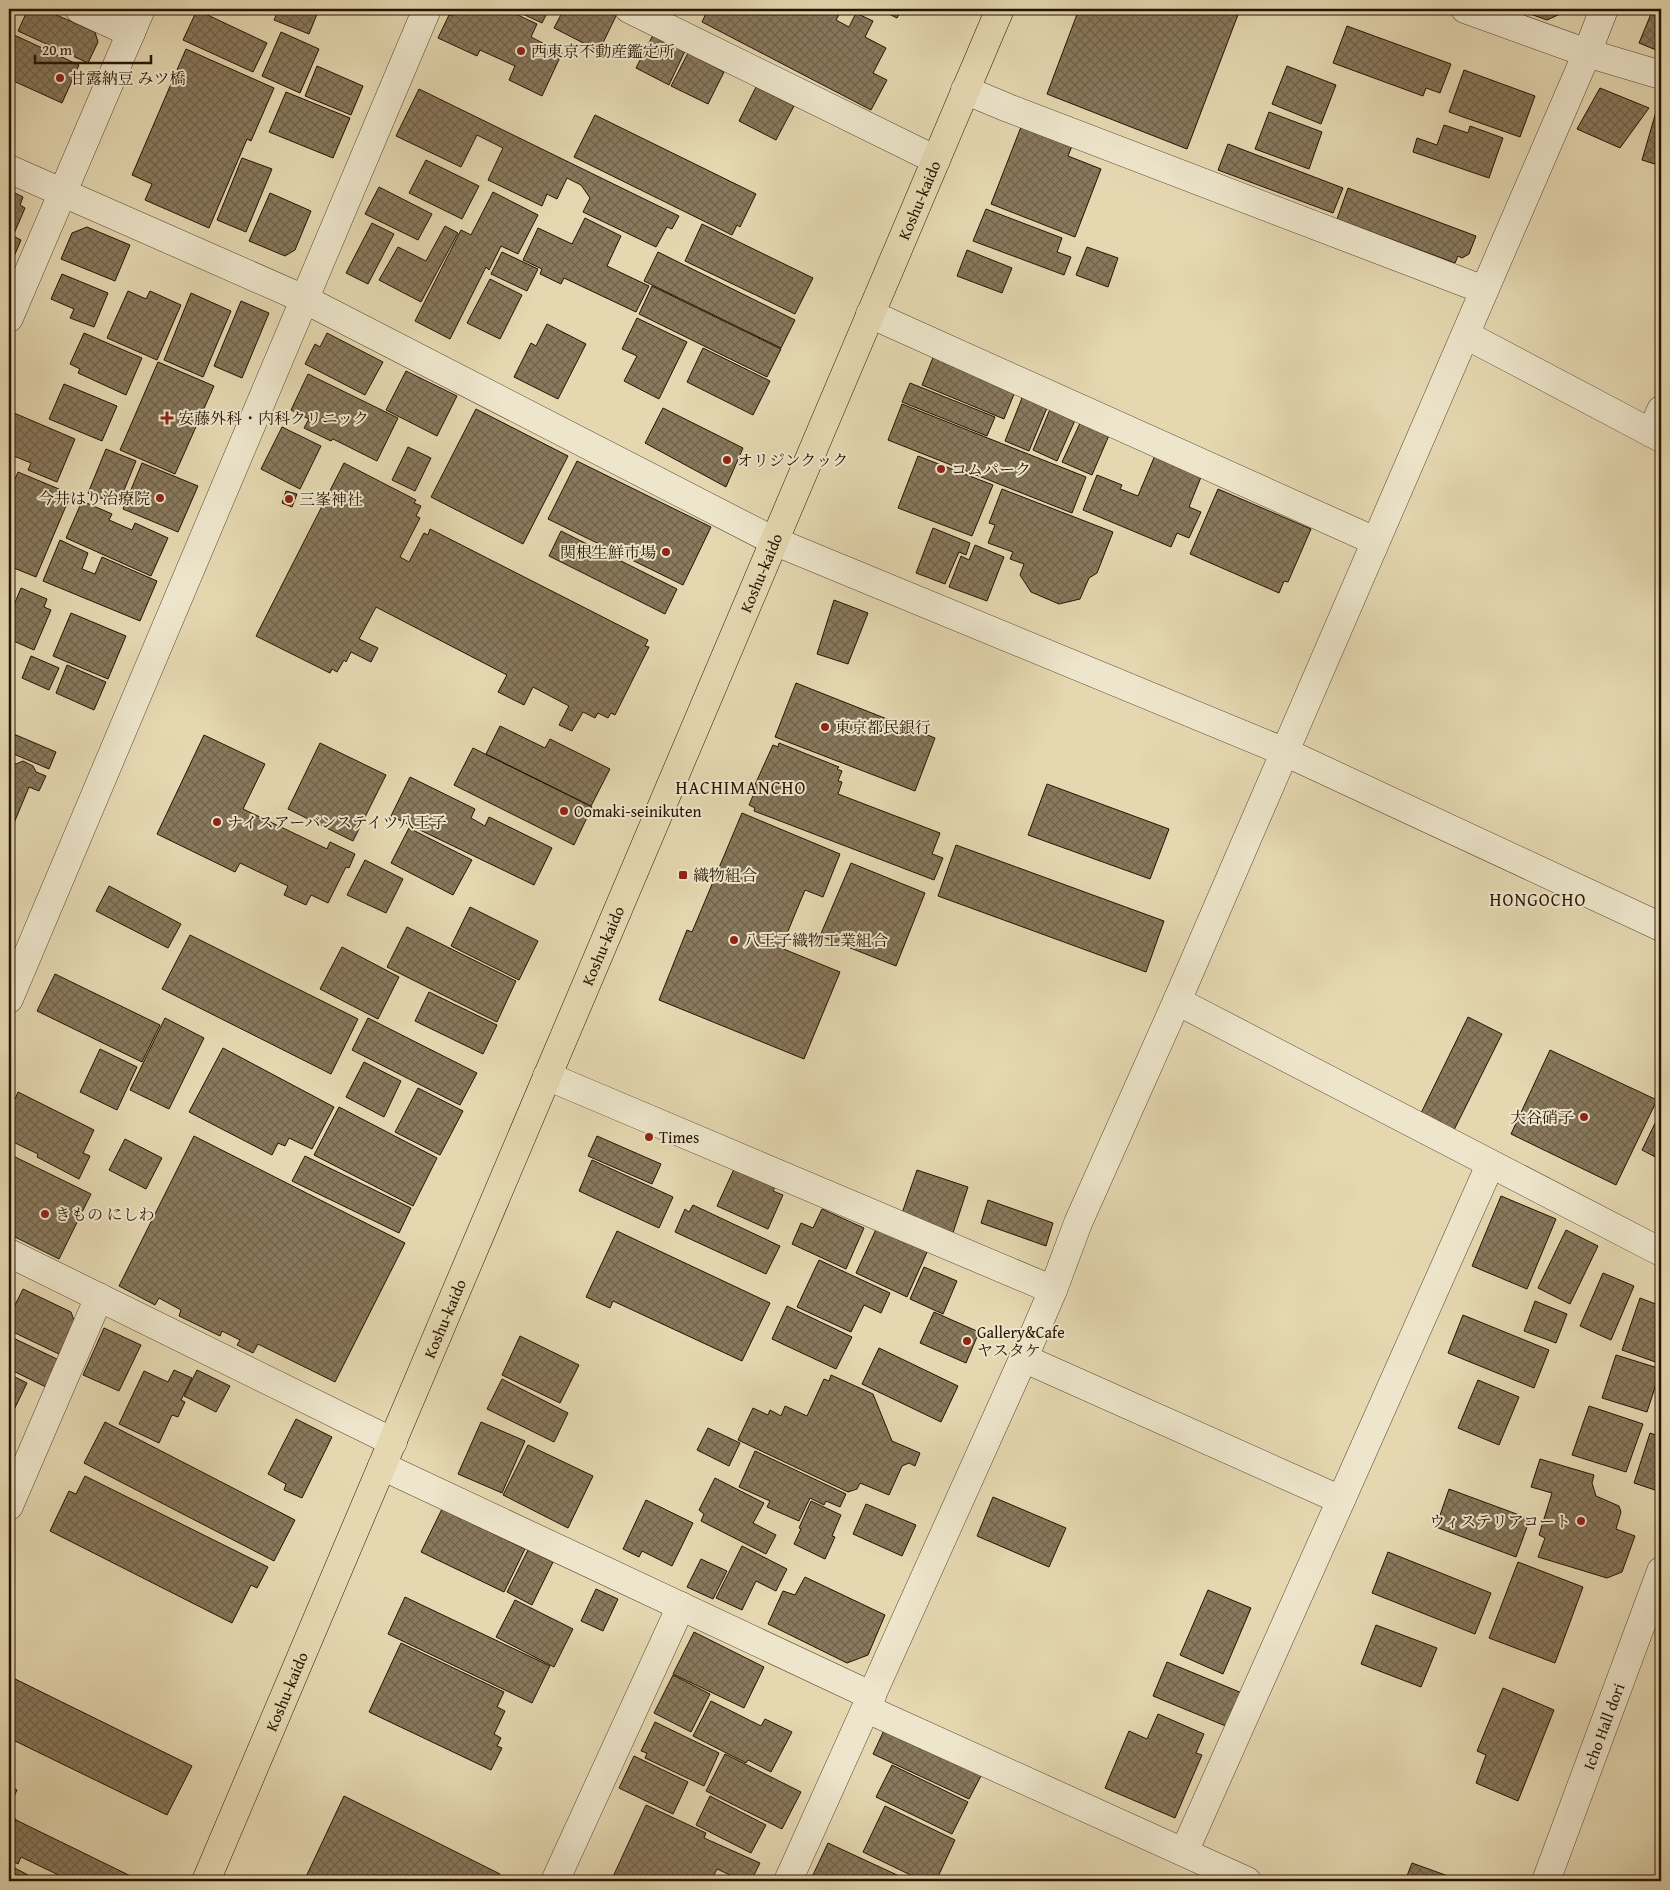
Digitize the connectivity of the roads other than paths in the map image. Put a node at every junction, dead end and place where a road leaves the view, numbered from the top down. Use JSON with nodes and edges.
{"nodes":[{"id":1,"x":79,"y":9,"type":"edge"},
{"id":2,"x":427,"y":9,"type":"edge"},
{"id":3,"x":629,"y":9,"type":"edge"},
{"id":4,"x":1000,"y":9,"type":"edge"},
{"id":5,"x":1465,"y":9,"type":"edge"},
{"id":6,"x":1604,"y":9,"type":"edge"},
{"id":7,"x":136,"y":21,"type":"edge"},
{"id":8,"x":1587,"y":52,"type":"junction"},
{"id":9,"x":1661,"y":75,"type":"edge"},
{"id":10,"x":965,"y":90,"type":"junction"},
{"id":11,"x":936,"y":160,"type":"junction"},
{"id":12,"x":9,"y":169,"type":"edge"},
{"id":13,"x":62,"y":194,"type":"junction"},
{"id":14,"x":1484,"y":290,"type":"junction"},
{"id":15,"x":304,"y":299,"type":"junction"},
{"id":16,"x":870,"y":314,"type":"junction"},
{"id":17,"x":9,"y":318,"type":"edge"},
{"id":18,"x":1466,"y":335,"type":"junction"},
{"id":19,"x":1658,"y":427,"type":"edge"},
{"id":20,"x":774,"y":541,"type":"junction"},
{"id":21,"x":1375,"y":542,"type":"junction"},
{"id":22,"x":1285,"y":752,"type":"junction"},
{"id":23,"x":1661,"y":927,"type":"edge"},
{"id":24,"x":9,"y":999,"type":"edge"},
{"id":25,"x":1177,"y":1001,"type":"junction"},
{"id":26,"x":548,"y":1076,"type":"junction"},
{"id":27,"x":1490,"y":1165,"type":"junction"},
{"id":28,"x":1661,"y":1252,"type":"edge"},
{"id":29,"x":9,"y":1253,"type":"edge"},
{"id":30,"x":1053,"y":1290,"type":"junction"},
{"id":31,"x":99,"y":1297,"type":"junction"},
{"id":32,"x":1023,"y":1358,"type":"junction"},
{"id":33,"x":387,"y":1454,"type":"junction"},
{"id":34,"x":1341,"y":1500,"type":"junction"},
{"id":35,"x":9,"y":1506,"type":"edge"},
{"id":36,"x":1661,"y":1570,"type":"edge"},
{"id":37,"x":681,"y":1606,"type":"junction"},
{"id":38,"x":1653,"y":1617,"type":"edge"},
{"id":39,"x":870,"y":1702,"type":"junction"},
{"id":40,"x":1184,"y":1852,"type":"junction"},
{"id":41,"x":1556,"y":1878,"type":"edge"},
{"id":42,"x":206,"y":1881,"type":"edge"},
{"id":43,"x":555,"y":1881,"type":"edge"},
{"id":44,"x":788,"y":1881,"type":"edge"},
{"id":45,"x":1247,"y":1881,"type":"edge"}],
"edges":[{"from":1,"to":7,"type":"street"},
{"from":2,"to":15,"type":"street"},
{"from":3,"to":11,"type":"street"},
{"from":4,"to":10,"type":"highway","name":"Koshu-kaido"},
{"from":5,"to":8,"type":"street"},
{"from":6,"to":8,"type":"street"},
{"from":7,"to":13,"type":"street"},
{"from":8,"to":9,"type":"street"},
{"from":8,"to":14,"type":"street"},
{"from":10,"to":11,"type":"highway","name":"Koshu-kaido"},
{"from":10,"to":14,"type":"street"},
{"from":11,"to":16,"type":"highway","name":"Koshu-kaido"},
{"from":12,"to":13,"type":"street"},
{"from":13,"to":15,"type":"street"},
{"from":13,"to":17,"type":"street"},
{"from":14,"to":18,"type":"street"},
{"from":15,"to":20,"type":"street"},
{"from":15,"to":24,"type":"street"},
{"from":16,"to":20,"type":"highway","name":"Koshu-kaido"},
{"from":16,"to":21,"type":"street"},
{"from":18,"to":19,"type":"street"},
{"from":18,"to":21,"type":"street"},
{"from":20,"to":22,"type":"street"},
{"from":20,"to":26,"type":"highway","name":"Koshu-kaido"},
{"from":21,"to":22,"type":"street"},
{"from":22,"to":23,"type":"street"},
{"from":22,"to":25,"type":"street"},
{"from":25,"to":27,"type":"street"},
{"from":25,"to":30,"type":"street"},
{"from":26,"to":30,"type":"street"},
{"from":26,"to":33,"type":"highway","name":"Koshu-kaido"},
{"from":27,"to":28,"type":"street"},
{"from":27,"to":34,"type":"street"},
{"from":29,"to":31,"type":"street"},
{"from":30,"to":32,"type":"street"},
{"from":31,"to":33,"type":"street"},
{"from":31,"to":35,"type":"street"},
{"from":32,"to":34,"type":"street"},
{"from":32,"to":39,"type":"street"},
{"from":33,"to":37,"type":"street"},
{"from":33,"to":42,"type":"highway","name":"Koshu-kaido"},
{"from":34,"to":40,"type":"street"},
{"from":36,"to":38,"type":"street","name":"Icho Hall dori"},
{"from":37,"to":39,"type":"street"},
{"from":37,"to":43,"type":"street"},
{"from":38,"to":41,"type":"street","name":"Icho Hall dori"},
{"from":39,"to":40,"type":"street"},
{"from":39,"to":44,"type":"street"},
{"from":40,"to":45,"type":"street"}]}
